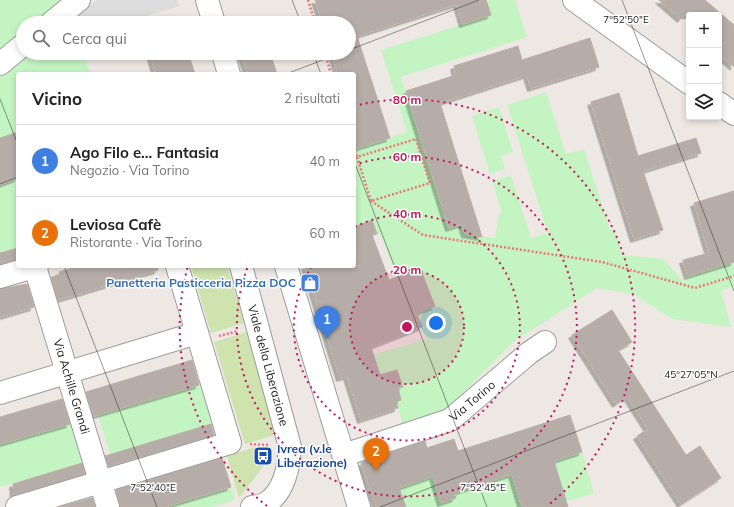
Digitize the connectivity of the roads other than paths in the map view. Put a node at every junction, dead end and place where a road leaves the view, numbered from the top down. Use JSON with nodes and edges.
{"nodes":[{"id":1,"x":79,"y":0,"type":"edge"},
{"id":2,"x":207,"y":0,"type":"edge"},
{"id":3,"x":574,"y":0,"type":"edge"},
{"id":4,"x":60,"y":16,"type":"edge"},
{"id":5,"x":212,"y":16,"type":"edge"},
{"id":6,"x":16,"y":51,"type":"edge"},
{"id":7,"x":225,"y":60,"type":"edge"},
{"id":8,"x":0,"y":64,"type":"edge"},
{"id":9,"x":228,"y":72,"type":"edge"},
{"id":10,"x":686,"y":81,"type":"edge"},
{"id":11,"x":722,"y":105,"type":"edge"},
{"id":12,"x":734,"y":114,"type":"edge"},
{"id":13,"x":29,"y":268,"type":"edge"},
{"id":14,"x":37,"y":268,"type":"edge"},
{"id":15,"x":178,"y":268,"type":"edge"},
{"id":16,"x":287,"y":268,"type":"edge"},
{"id":17,"x":246,"y":270,"type":"edge"},
{"id":18,"x":0,"y":277,"type":"edge"},
{"id":19,"x":199,"y":337,"type":"junction"},
{"id":20,"x":545,"y":342,"type":"dead end"},
{"id":21,"x":67,"y":373,"type":"junction"},
{"id":22,"x":0,"y":393,"type":"edge"},
{"id":23,"x":344,"y":455,"type":"junction"},
{"id":24,"x":100,"y":482,"type":"junction"},
{"id":25,"x":17,"y":507,"type":"edge"},
{"id":26,"x":108,"y":507,"type":"edge"},
{"id":27,"x":252,"y":507,"type":"edge"},
{"id":28,"x":359,"y":507,"type":"edge"}],
"edges":[{"from":1,"to":4,"type":"street"},
{"from":2,"to":5,"type":"street"},
{"from":3,"to":10,"type":"street"},
{"from":6,"to":8,"type":"street"},
{"from":7,"to":9,"type":"street"},
{"from":11,"to":12,"type":"street"},
{"from":13,"to":18,"type":"street"},
{"from":14,"to":21,"type":"street","name":"Via Achille Grandi"},
{"from":15,"to":19,"type":"street"},
{"from":16,"to":23,"type":"street"},
{"from":17,"to":27,"type":"street","name":"Viale della Liberazione"},
{"from":19,"to":21,"type":"street"},
{"from":19,"to":24,"type":"street"},
{"from":20,"to":23,"type":"street","name":"Via Torino"},
{"from":21,"to":22,"type":"street"},
{"from":21,"to":24,"type":"street","name":"Via Achille Grandi"},
{"from":23,"to":28,"type":"street"},
{"from":24,"to":25,"type":"street"},
{"from":24,"to":26,"type":"street","name":"Via Achille Grandi"}]}
